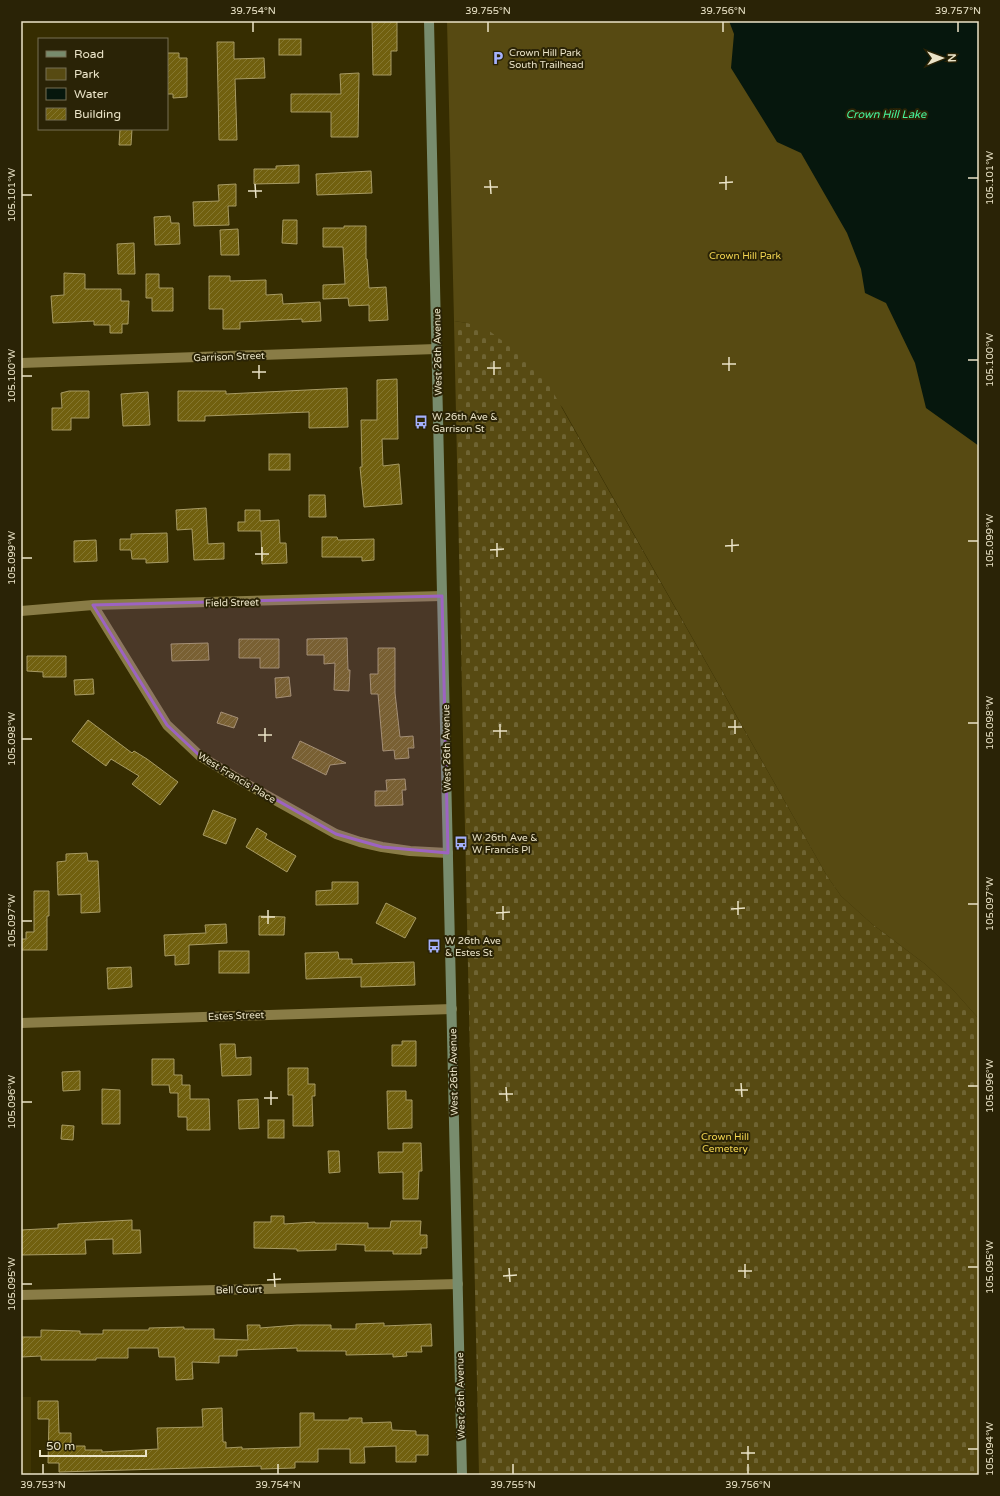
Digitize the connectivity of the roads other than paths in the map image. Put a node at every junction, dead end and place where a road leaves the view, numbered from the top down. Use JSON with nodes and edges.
{"nodes":[{"id":1,"x":429,"y":21,"type":"edge"},
{"id":2,"x":436,"y":349,"type":"junction"},
{"id":3,"x":21,"y":363,"type":"edge"},
{"id":4,"x":442,"y":596,"type":"junction"},
{"id":5,"x":93,"y":605,"type":"junction"},
{"id":6,"x":21,"y":611,"type":"edge"},
{"id":7,"x":448,"y":853,"type":"junction"},
{"id":8,"x":452,"y":1008,"type":"junction"},
{"id":9,"x":21,"y":1023,"type":"edge"},
{"id":10,"x":458,"y":1284,"type":"junction"},
{"id":11,"x":21,"y":1295,"type":"edge"},
{"id":12,"x":462,"y":1475,"type":"edge"}],
"edges":[{"from":1,"to":2,"type":"street","name":"West 26th Avenue"},
{"from":2,"to":3,"type":"street","name":"Garrison Street"},
{"from":2,"to":4,"type":"street","name":"West 26th Avenue"},
{"from":4,"to":5,"type":"street","name":"Field Street"},
{"from":4,"to":7,"type":"street","name":"West 26th Avenue"},
{"from":5,"to":6,"type":"street","name":"Field Street"},
{"from":5,"to":7,"type":"street","name":"West Francis Place"},
{"from":7,"to":8,"type":"street","name":"West 26th Avenue"},
{"from":8,"to":9,"type":"street","name":"Estes Street"},
{"from":8,"to":10,"type":"street","name":"West 26th Avenue"},
{"from":10,"to":11,"type":"street","name":"Bell Court"},
{"from":10,"to":12,"type":"street","name":"West 26th Avenue"}]}
